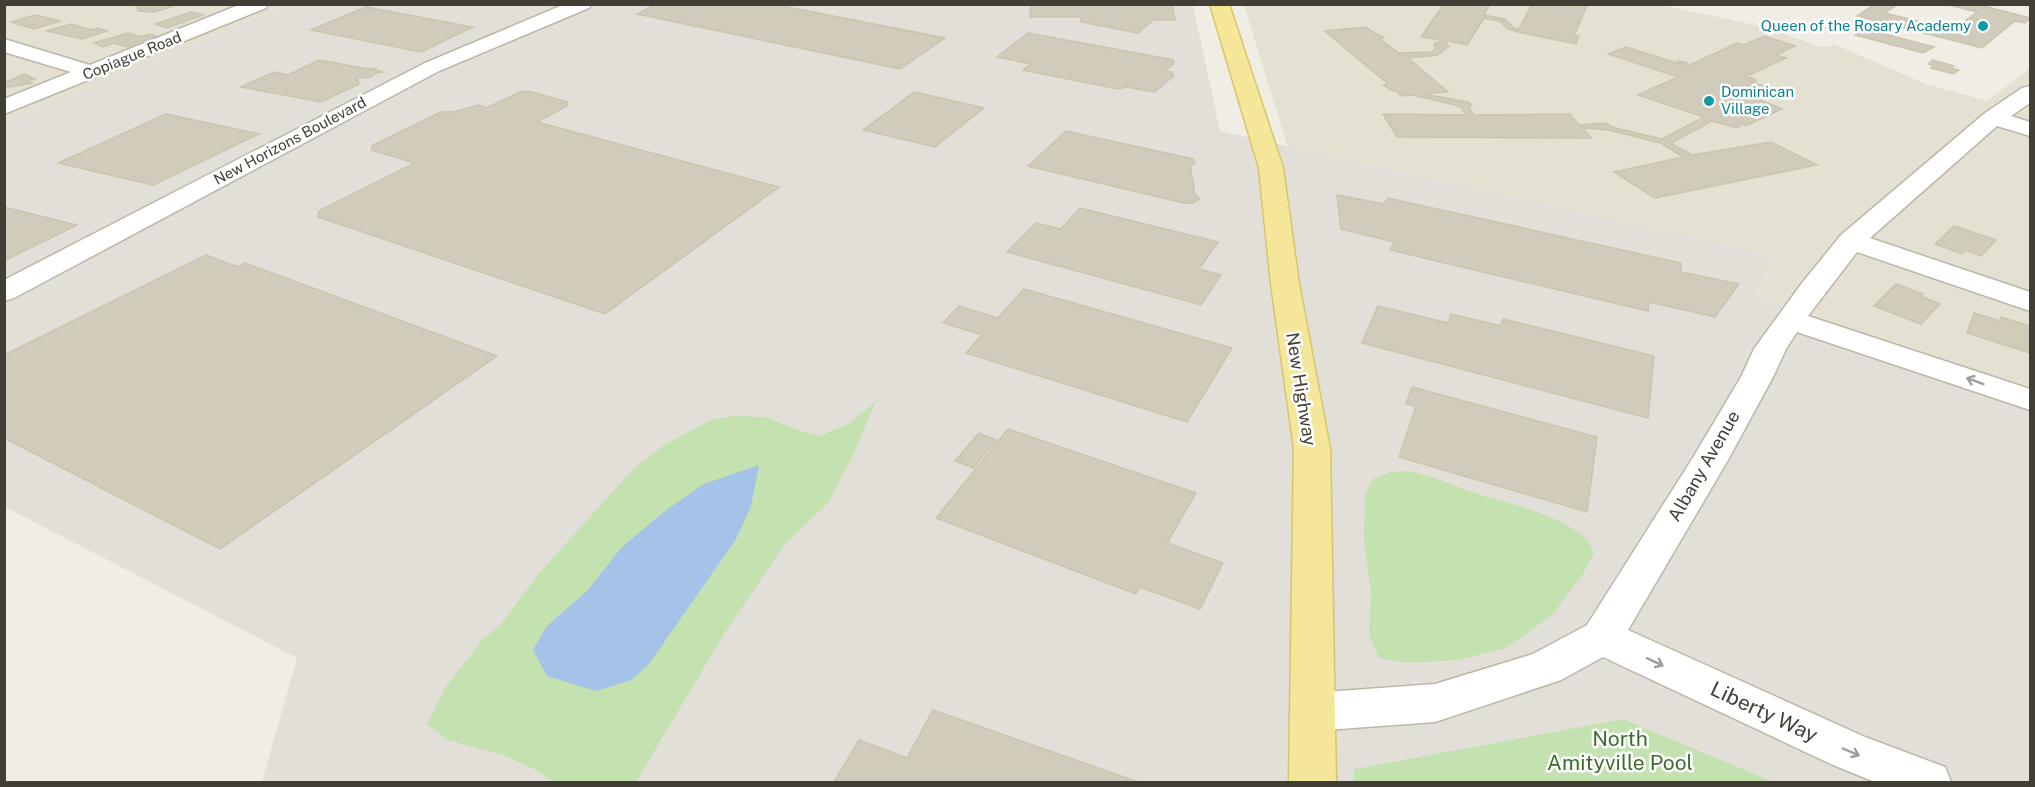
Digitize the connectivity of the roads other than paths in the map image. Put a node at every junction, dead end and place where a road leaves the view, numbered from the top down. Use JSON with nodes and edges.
{"nodes":[{"id":1,"x":582,"y":4,"type":"edge"},
{"id":2,"x":1219,"y":4,"type":"edge"},
{"id":3,"x":250,"y":6,"type":"edge"},
{"id":4,"x":4,"y":45,"type":"edge"},
{"id":5,"x":92,"y":72,"type":"junction"},
{"id":6,"x":2031,"y":93,"type":"edge"},
{"id":7,"x":4,"y":107,"type":"edge"},
{"id":8,"x":1993,"y":118,"type":"junction"},
{"id":9,"x":2031,"y":129,"type":"edge"},
{"id":10,"x":1851,"y":241,"type":"junction"},
{"id":11,"x":4,"y":292,"type":"edge"},
{"id":12,"x":2031,"y":302,"type":"edge"},
{"id":13,"x":1790,"y":320,"type":"junction"},
{"id":14,"x":2031,"y":400,"type":"edge"},
{"id":15,"x":1602,"y":637,"type":"junction"},
{"id":16,"x":1312,"y":712,"type":"junction"},
{"id":17,"x":1312,"y":783,"type":"edge"},
{"id":18,"x":1928,"y":783,"type":"edge"}],
"edges":[{"from":1,"to":11,"type":"street","name":"New Horizons Boulevard"},
{"from":2,"to":16,"type":"main road","name":"New Highway"},
{"from":3,"to":5,"type":"street","name":"Copiague Road"},
{"from":4,"to":5,"type":"street"},
{"from":5,"to":7,"type":"street","name":"Copiague Road"},
{"from":6,"to":8,"type":"street","name":"Albany Avenue"},
{"from":8,"to":9,"type":"street"},
{"from":8,"to":10,"type":"street","name":"Albany Avenue"},
{"from":10,"to":12,"type":"street"},
{"from":10,"to":13,"type":"street","name":"Albany Avenue"},
{"from":14,"to":13,"type":"street","one_way":true},
{"from":13,"to":15,"type":"street","name":"Albany Avenue"},
{"from":15,"to":16,"type":"street","name":"Albany Avenue"},
{"from":15,"to":18,"type":"street","name":"Liberty Way","one_way":true},
{"from":16,"to":17,"type":"main road","name":"New Highway"}]}
